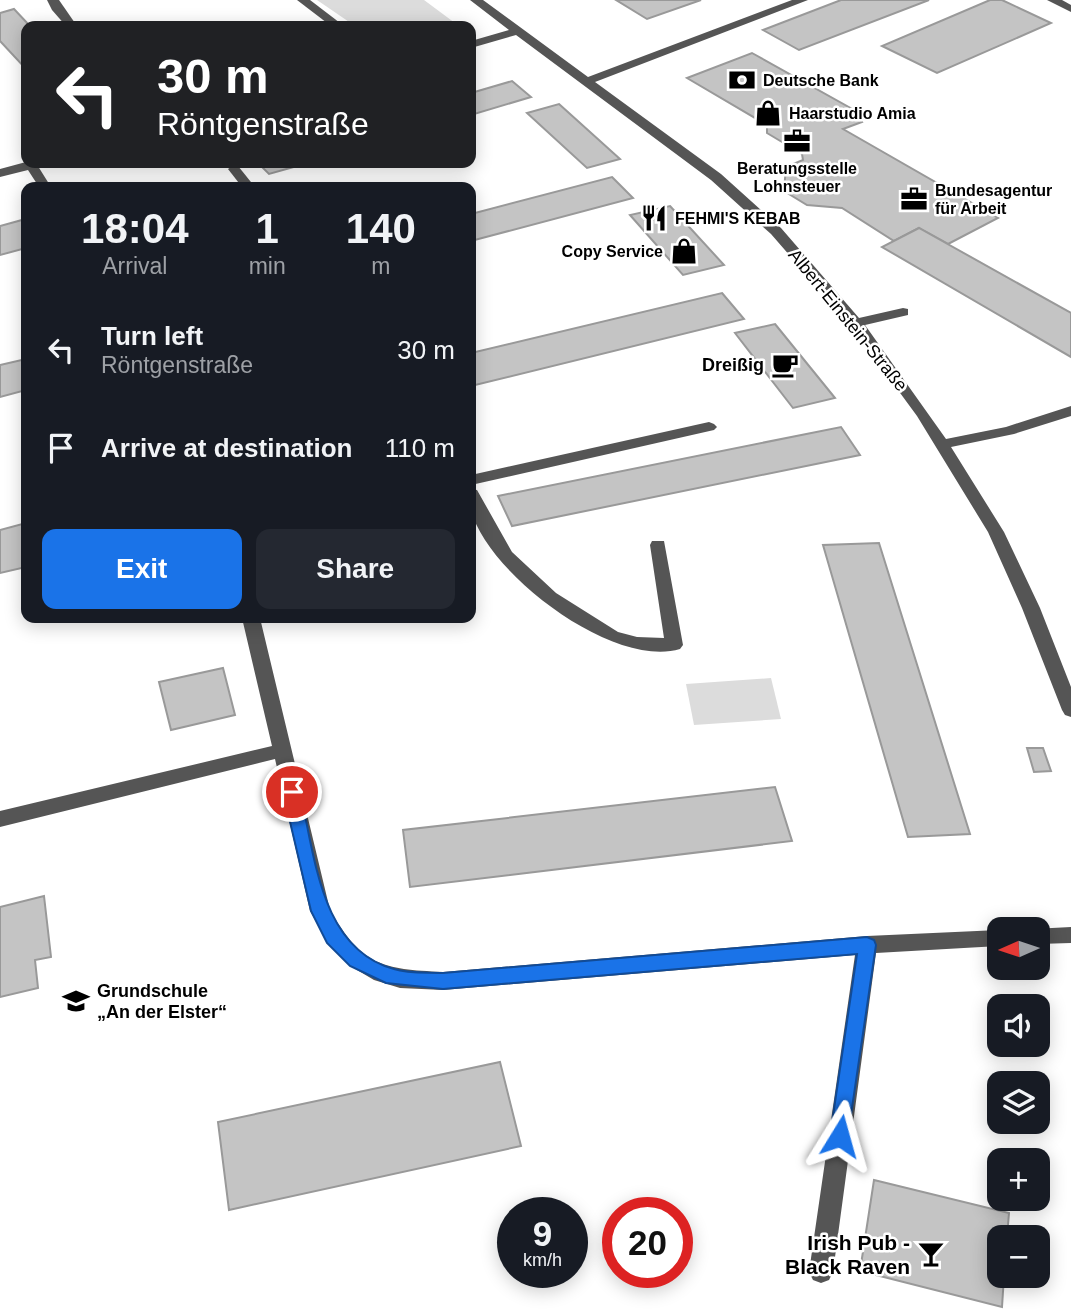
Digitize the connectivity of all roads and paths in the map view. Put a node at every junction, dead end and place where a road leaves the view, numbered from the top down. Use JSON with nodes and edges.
{"nodes":[{"id":1,"x":53,"y":0,"type":"edge"},
{"id":2,"x":303,"y":0,"type":"edge"},
{"id":3,"x":476,"y":0,"type":"edge"},
{"id":4,"x":802,"y":0,"type":"edge"},
{"id":5,"x":1053,"y":0,"type":"edge"},
{"id":6,"x":1071,"y":9,"type":"edge"},
{"id":7,"x":68,"y":21,"type":"edge"},
{"id":8,"x":331,"y":21,"type":"edge"},
{"id":9,"x":518,"y":31,"type":"junction"},
{"id":10,"x":476,"y":44,"type":"edge"},
{"id":11,"x":587,"y":81,"type":"junction"},
{"id":12,"x":21,"y":168,"type":"edge"},
{"id":13,"x":234,"y":169,"type":"dead end"},
{"id":14,"x":0,"y":173,"type":"edge"},
{"id":15,"x":245,"y":182,"type":"edge"},
{"id":16,"x":903,"y":312,"type":"dead end"},
{"id":17,"x":856,"y":323,"type":"junction"},
{"id":18,"x":1071,"y":411,"type":"edge"},
{"id":19,"x":709,"y":427,"type":"dead end"},
{"id":20,"x":943,"y":444,"type":"junction"},
{"id":21,"x":476,"y":479,"type":"edge"},
{"id":22,"x":476,"y":503,"type":"edge"},
{"id":23,"x":658,"y":545,"type":"dead end"},
{"id":24,"x":252,"y":623,"type":"edge"},
{"id":25,"x":1071,"y":710,"type":"edge"},
{"id":26,"x":282,"y":750,"type":"junction"},
{"id":27,"x":0,"y":818,"type":"edge"},
{"id":28,"x":1071,"y":935,"type":"edge"},
{"id":29,"x":1050,"y":936,"type":"edge"},
{"id":30,"x":987,"y":939,"type":"edge"},
{"id":31,"x":867,"y":945,"type":"junction"},
{"id":32,"x":821,"y":1272,"type":"dead end"}],
"edges":[{"from":1,"to":7,"type":"street"},
{"from":2,"to":8,"type":"street"},
{"from":3,"to":9,"type":"street","name":"Albert-Einstein-Straße"},
{"from":4,"to":11,"type":"street"},
{"from":5,"to":6,"type":"street"},
{"from":9,"to":10,"type":"street"},
{"from":9,"to":11,"type":"street","name":"Albert-Einstein-Straße"},
{"from":11,"to":17,"type":"street","name":"Albert-Einstein-Straße"},
{"from":12,"to":14,"type":"street"},
{"from":13,"to":15,"type":"street"},
{"from":16,"to":17,"type":"street"},
{"from":17,"to":20,"type":"street","name":"Albert-Einstein-Straße"},
{"from":18,"to":20,"type":"street"},
{"from":19,"to":21,"type":"street"},
{"from":20,"to":25,"type":"street","name":"Albert-Einstein-Straße"},
{"from":22,"to":23,"type":"street"},
{"from":24,"to":26,"type":"street"},
{"from":26,"to":27,"type":"street"},
{"from":26,"to":31,"type":"street"},
{"from":28,"to":29,"type":"street"},
{"from":30,"to":31,"type":"street"},
{"from":31,"to":32,"type":"street"}]}
